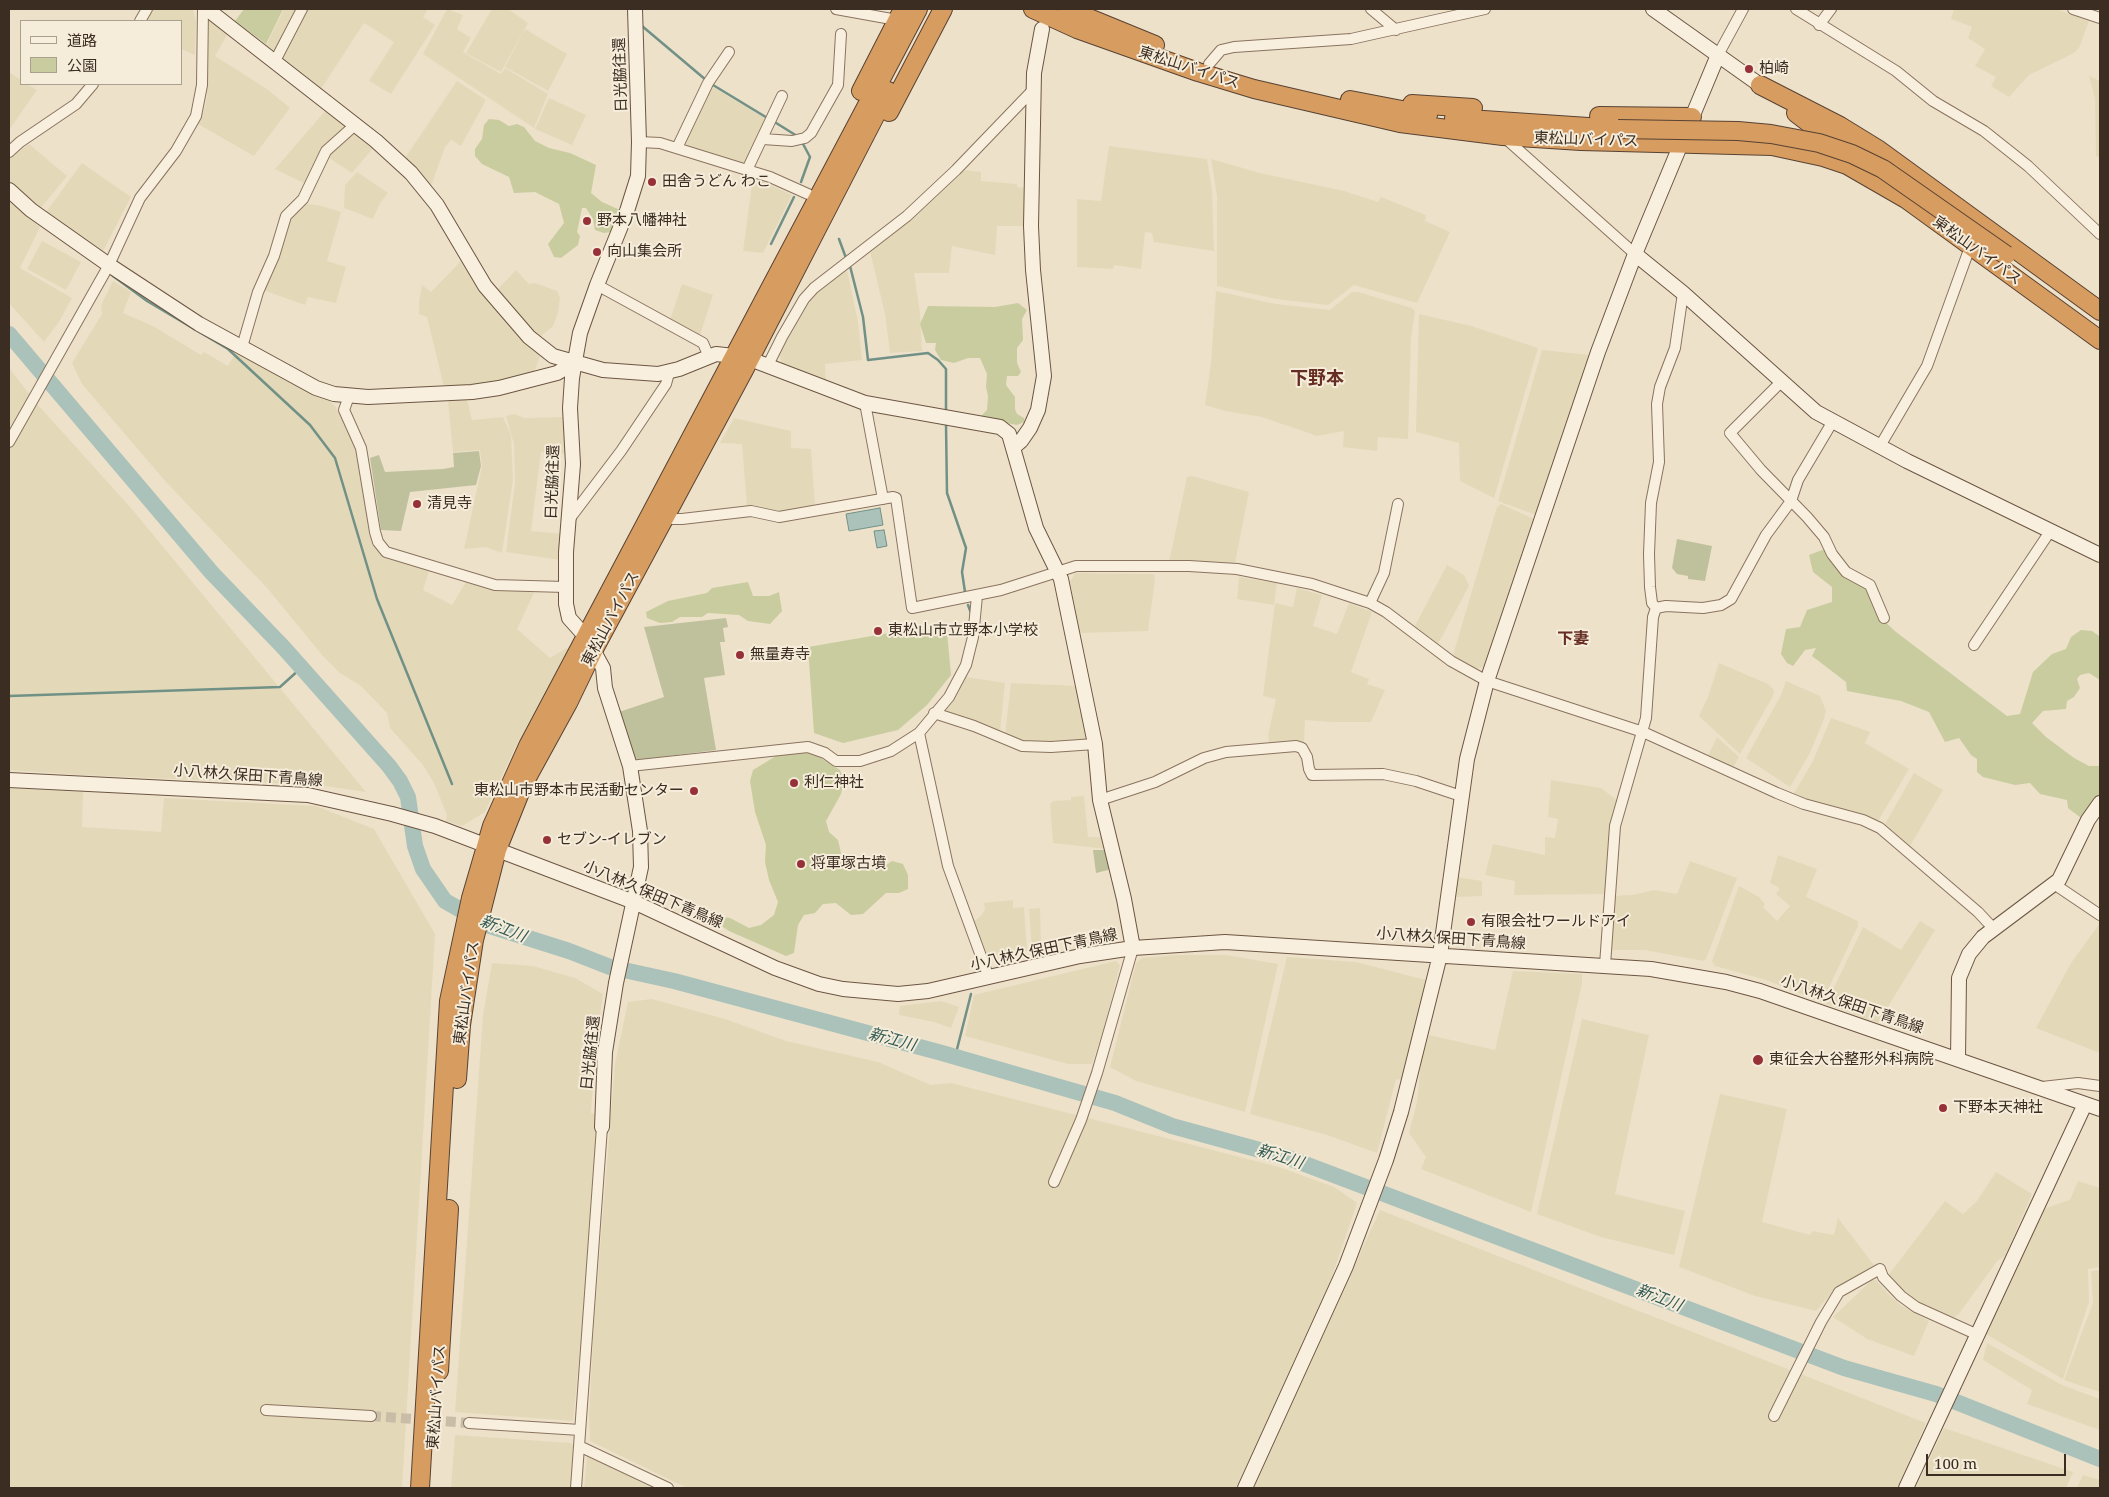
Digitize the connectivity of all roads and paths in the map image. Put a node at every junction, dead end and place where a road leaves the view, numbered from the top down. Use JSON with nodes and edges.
{"nodes":[{"id":1,"x":147,"y":9,"type":"edge"},
{"id":2,"x":205,"y":9,"type":"edge"},
{"id":3,"x":302,"y":9,"type":"edge"},
{"id":4,"x":836,"y":9,"type":"edge"},
{"id":5,"x":918,"y":9,"type":"edge"},
{"id":6,"x":930,"y":9,"type":"edge"},
{"id":7,"x":943,"y":9,"type":"edge"},
{"id":8,"x":1033,"y":9,"type":"edge"},
{"id":9,"x":1068,"y":9,"type":"edge"},
{"id":10,"x":1371,"y":9,"type":"edge"},
{"id":11,"x":1484,"y":9,"type":"edge"},
{"id":12,"x":1653,"y":9,"type":"edge"},
{"id":13,"x":1743,"y":9,"type":"edge"},
{"id":14,"x":1796,"y":9,"type":"edge"},
{"id":15,"x":1831,"y":9,"type":"edge"},
{"id":16,"x":2073,"y":9,"type":"edge"},
{"id":17,"x":631,"y":11,"type":"edge"},
{"id":18,"x":900,"y":14,"type":"edge"},
{"id":19,"x":2100,"y":18,"type":"edge"},
{"id":20,"x":141,"y":20,"type":"edge"},
{"id":21,"x":1820,"y":25,"type":"junction"},
{"id":22,"x":1042,"y":29,"type":"dead end"},
{"id":23,"x":1396,"y":30,"type":"junction"},
{"id":24,"x":841,"y":34,"type":"dead end"},
{"id":25,"x":729,"y":52,"type":"dead end"},
{"id":26,"x":1718,"y":55,"type":"junction"},
{"id":27,"x":275,"y":61,"type":"junction"},
{"id":28,"x":1209,"y":64,"type":"junction"},
{"id":29,"x":92,"y":85,"type":"edge"},
{"id":30,"x":1760,"y":85,"type":"junction"},
{"id":31,"x":1033,"y":90,"type":"junction"},
{"id":32,"x":782,"y":96,"type":"dead end"},
{"id":33,"x":1339,"y":98,"type":"junction"},
{"id":34,"x":1692,"y":117,"type":"junction"},
{"id":35,"x":355,"y":125,"type":"junction"},
{"id":36,"x":1503,"y":136,"type":"junction"},
{"id":37,"x":763,"y":139,"type":"junction"},
{"id":38,"x":639,"y":142,"type":"junction"},
{"id":39,"x":1682,"y":143,"type":"junction"},
{"id":40,"x":1872,"y":146,"type":"junction"},
{"id":41,"x":677,"y":148,"type":"junction"},
{"id":42,"x":9,"y":152,"type":"edge"},
{"id":43,"x":1860,"y":163,"type":"junction"},
{"id":44,"x":747,"y":170,"type":"junction"},
{"id":45,"x":9,"y":190,"type":"edge"},
{"id":46,"x":808,"y":194,"type":"junction"},
{"id":47,"x":1906,"y":199,"type":"junction"},
{"id":48,"x":1984,"y":228,"type":"junction"},
{"id":49,"x":2100,"y":234,"type":"edge"},
{"id":50,"x":1970,"y":247,"type":"junction"},
{"id":51,"x":1635,"y":254,"type":"junction"},
{"id":52,"x":108,"y":265,"type":"junction"},
{"id":53,"x":794,"y":273,"type":"junction"},
{"id":54,"x":597,"y":285,"type":"junction"},
{"id":55,"x":1683,"y":293,"type":"junction"},
{"id":56,"x":2100,"y":310,"type":"edge"},
{"id":57,"x":755,"y":314,"type":"junction"},
{"id":58,"x":2100,"y":323,"type":"edge"},
{"id":59,"x":2100,"y":340,"type":"edge"},
{"id":60,"x":242,"y":347,"type":"junction"},
{"id":61,"x":709,"y":357,"type":"junction"},
{"id":62,"x":742,"y":357,"type":"junction"},
{"id":63,"x":574,"y":363,"type":"junction"},
{"id":64,"x":768,"y":365,"type":"junction"},
{"id":65,"x":669,"y":373,"type":"junction"},
{"id":66,"x":1782,"y":381,"type":"junction"},
{"id":67,"x":349,"y":396,"type":"junction"},
{"id":68,"x":865,"y":403,"type":"junction"},
{"id":69,"x":1833,"y":421,"type":"junction"},
{"id":70,"x":9,"y":442,"type":"edge"},
{"id":71,"x":1880,"y":446,"type":"junction"},
{"id":72,"x":1014,"y":447,"type":"junction"},
{"id":73,"x":883,"y":499,"type":"junction"},
{"id":74,"x":1791,"y":501,"type":"junction"},
{"id":75,"x":1398,"y":504,"type":"dead end"},
{"id":76,"x":664,"y":519,"type":"junction"},
{"id":77,"x":568,"y":520,"type":"junction"},
{"id":78,"x":2051,"y":530,"type":"junction"},
{"id":79,"x":2100,"y":555,"type":"edge"},
{"id":80,"x":1058,"y":570,"type":"junction"},
{"id":81,"x":565,"y":588,"type":"junction"},
{"id":82,"x":977,"y":596,"type":"junction"},
{"id":83,"x":1370,"y":603,"type":"junction"},
{"id":84,"x":1656,"y":608,"type":"junction"},
{"id":85,"x":1884,"y":618,"type":"dead end"},
{"id":86,"x":590,"y":643,"type":"junction"},
{"id":87,"x":1974,"y":645,"type":"dead end"},
{"id":88,"x":1487,"y":681,"type":"junction"},
{"id":89,"x":934,"y":713,"type":"junction"},
{"id":90,"x":1643,"y":732,"type":"junction"},
{"id":91,"x":918,"y":733,"type":"junction"},
{"id":92,"x":1095,"y":744,"type":"junction"},
{"id":93,"x":630,"y":766,"type":"junction"},
{"id":94,"x":9,"y":780,"type":"edge"},
{"id":95,"x":1461,"y":796,"type":"junction"},
{"id":96,"x":1100,"y":800,"type":"junction"},
{"id":97,"x":2100,"y":803,"type":"edge"},
{"id":98,"x":492,"y":848,"type":"junction"},
{"id":99,"x":2054,"y":884,"type":"junction"},
{"id":100,"x":634,"y":902,"type":"junction"},
{"id":101,"x":2100,"y":915,"type":"edge"},
{"id":102,"x":1993,"y":928,"type":"junction"},
{"id":103,"x":468,"y":936,"type":"junction"},
{"id":104,"x":1133,"y":948,"type":"junction"},
{"id":105,"x":1440,"y":955,"type":"junction"},
{"id":106,"x":1605,"y":965,"type":"junction"},
{"id":107,"x":989,"y":978,"type":"junction"},
{"id":108,"x":1958,"y":1059,"type":"junction"},
{"id":109,"x":2100,"y":1086,"type":"edge"},
{"id":110,"x":2039,"y":1088,"type":"junction"},
{"id":111,"x":2085,"y":1104,"type":"junction"},
{"id":112,"x":2100,"y":1109,"type":"edge"},
{"id":113,"x":602,"y":1127,"type":"joint"},
{"id":114,"x":1054,"y":1182,"type":"dead end"},
{"id":115,"x":1978,"y":1335,"type":"junction"},
{"id":116,"x":266,"y":1410,"type":"dead end"},
{"id":117,"x":370,"y":1416,"type":"tunnel mouth"},
{"id":118,"x":1774,"y":1416,"type":"dead end"},
{"id":119,"x":469,"y":1422,"type":"tunnel mouth"},
{"id":120,"x":580,"y":1430,"type":"junction"},
{"id":121,"x":579,"y":1446,"type":"junction"},
{"id":122,"x":420,"y":1488,"type":"edge"},
{"id":123,"x":431,"y":1488,"type":"edge"},
{"id":124,"x":576,"y":1488,"type":"edge"},
{"id":125,"x":668,"y":1488,"type":"edge"},
{"id":126,"x":1245,"y":1488,"type":"edge"},
{"id":127,"x":1906,"y":1488,"type":"edge"}],
"edges":[{"from":1,"to":20,"type":"street"},
{"from":2,"to":27,"type":"street"},
{"from":2,"to":52,"type":"street"},
{"from":3,"to":27,"type":"street"},
{"from":4,"to":18,"type":"street"},
{"from":5,"to":57,"type":"highway"},
{"from":6,"to":53,"type":"highway","name":"東松山バイパス"},
{"from":7,"to":53,"type":"highway"},
{"from":8,"to":36,"type":"highway","name":"東松山バイパス"},
{"from":9,"to":28,"type":"highway","name":"東松山バイパス"},
{"from":10,"to":23,"type":"street"},
{"from":11,"to":23,"type":"street"},
{"from":12,"to":26,"type":"street"},
{"from":13,"to":26,"type":"street"},
{"from":14,"to":21,"type":"street"},
{"from":15,"to":21,"type":"street"},
{"from":16,"to":19,"type":"street"},
{"from":17,"to":38,"type":"street","name":"日光脇往還"},
{"from":18,"to":46,"type":"highway"},
{"from":21,"to":49,"type":"street"},
{"from":22,"to":31,"type":"street"},
{"from":23,"to":28,"type":"street"},
{"from":24,"to":37,"type":"street"},
{"from":25,"to":41,"type":"street"},
{"from":26,"to":30,"type":"street"},
{"from":26,"to":34,"type":"street"},
{"from":27,"to":35,"type":"street"},
{"from":28,"to":33,"type":"highway","name":"東松山バイパス"},
{"from":29,"to":42,"type":"street"},
{"from":30,"to":40,"type":"highway"},
{"from":30,"to":43,"type":"highway"},
{"from":31,"to":64,"type":"street"},
{"from":31,"to":72,"type":"street"},
{"from":32,"to":37,"type":"street"},
{"from":33,"to":34,"type":"highway"},
{"from":33,"to":58,"type":"highway","name":"東松山バイパス","bridge":true},
{"from":34,"to":39,"type":"street"},
{"from":35,"to":60,"type":"street"},
{"from":35,"to":63,"type":"street"},
{"from":36,"to":39,"type":"highway","name":"東松山バイパス"},
{"from":36,"to":51,"type":"street"},
{"from":37,"to":44,"type":"street"},
{"from":38,"to":41,"type":"street"},
{"from":38,"to":54,"type":"street","name":"日光脇往還"},
{"from":39,"to":47,"type":"highway","name":"東松山バイパス"},
{"from":39,"to":51,"type":"street"},
{"from":40,"to":43,"type":"highway"},
{"from":40,"to":48,"type":"highway"},
{"from":41,"to":44,"type":"street"},
{"from":43,"to":47,"type":"highway"},
{"from":44,"to":46,"type":"street"},
{"from":45,"to":52,"type":"street"},
{"from":46,"to":57,"type":"highway"},
{"from":47,"to":50,"type":"highway","name":"東松山バイパス"},
{"from":48,"to":50,"type":"highway"},
{"from":48,"to":56,"type":"highway"},
{"from":50,"to":59,"type":"highway","name":"東松山バイパス"},
{"from":50,"to":71,"type":"street"},
{"from":51,"to":55,"type":"street"},
{"from":51,"to":88,"type":"street"},
{"from":52,"to":60,"type":"street"},
{"from":52,"to":70,"type":"street"},
{"from":53,"to":62,"type":"highway","name":"東松山バイパス"},
{"from":54,"to":61,"type":"street"},
{"from":54,"to":63,"type":"street","name":"日光脇往還"},
{"from":55,"to":66,"type":"street"},
{"from":55,"to":84,"type":"street"},
{"from":57,"to":62,"type":"highway","name":"東松山バイパス"},
{"from":60,"to":67,"type":"street"},
{"from":61,"to":62,"type":"street"},
{"from":61,"to":65,"type":"street"},
{"from":62,"to":64,"type":"street"},
{"from":62,"to":76,"type":"highway","name":"東松山バイパス"},
{"from":62,"to":86,"type":"highway","name":"東松山バイパス"},
{"from":63,"to":65,"type":"street"},
{"from":63,"to":67,"type":"street"},
{"from":63,"to":77,"type":"street","name":"日光脇往還"},
{"from":64,"to":68,"type":"street"},
{"from":65,"to":77,"type":"street"},
{"from":66,"to":69,"type":"street"},
{"from":66,"to":74,"type":"street"},
{"from":67,"to":81,"type":"street"},
{"from":68,"to":72,"type":"street"},
{"from":68,"to":73,"type":"street"},
{"from":69,"to":71,"type":"street"},
{"from":69,"to":74,"type":"street"},
{"from":71,"to":78,"type":"street"},
{"from":72,"to":80,"type":"street"},
{"from":73,"to":76,"type":"street"},
{"from":73,"to":82,"type":"street"},
{"from":74,"to":84,"type":"street"},
{"from":74,"to":85,"type":"street"},
{"from":75,"to":83,"type":"street"},
{"from":76,"to":86,"type":"highway","name":"東松山バイパス"},
{"from":77,"to":81,"type":"street","name":"日光脇往還"},
{"from":78,"to":79,"type":"street"},
{"from":78,"to":87,"type":"street"},
{"from":80,"to":82,"type":"street"},
{"from":80,"to":83,"type":"street"},
{"from":80,"to":92,"type":"street"},
{"from":81,"to":86,"type":"street","name":"日光脇往還"},
{"from":82,"to":89,"type":"street"},
{"from":83,"to":88,"type":"street"},
{"from":84,"to":90,"type":"street"},
{"from":86,"to":93,"type":"street","name":"日光脇往還"},
{"from":86,"to":98,"type":"highway","name":"東松山バイパス"},
{"from":88,"to":90,"type":"street"},
{"from":88,"to":95,"type":"street"},
{"from":89,"to":91,"type":"street"},
{"from":89,"to":92,"type":"street"},
{"from":90,"to":102,"type":"street"},
{"from":90,"to":106,"type":"street"},
{"from":91,"to":93,"type":"street"},
{"from":91,"to":107,"type":"street"},
{"from":92,"to":96,"type":"street"},
{"from":93,"to":100,"type":"street","name":"日光脇往還"},
{"from":94,"to":98,"type":"street","name":"小八林久保田下青鳥線"},
{"from":95,"to":96,"type":"street"},
{"from":95,"to":105,"type":"street"},
{"from":96,"to":104,"type":"street"},
{"from":97,"to":99,"type":"street"},
{"from":98,"to":100,"type":"street","name":"小八林久保田下青鳥線"},
{"from":98,"to":103,"type":"highway","name":"東松山バイパス"},
{"from":99,"to":101,"type":"street"},
{"from":99,"to":102,"type":"street"},
{"from":100,"to":107,"type":"street","name":"小八林久保田下青鳥線"},
{"from":100,"to":113,"type":"street","name":"日光脇往還"},
{"from":102,"to":108,"type":"street"},
{"from":103,"to":122,"type":"highway","name":"東松山バイパス"},
{"from":103,"to":123,"type":"highway","name":"東松山バイパス"},
{"from":104,"to":105,"type":"street","name":"小八林久保田下青鳥線"},
{"from":104,"to":107,"type":"street","name":"小八林久保田下青鳥線"},
{"from":104,"to":114,"type":"street"},
{"from":105,"to":106,"type":"street","name":"小八林久保田下青鳥線"},
{"from":105,"to":126,"type":"street"},
{"from":106,"to":108,"type":"street","name":"小八林久保田下青鳥線"},
{"from":108,"to":110,"type":"street","name":"小八林久保田下青鳥線"},
{"from":109,"to":110,"type":"street"},
{"from":110,"to":111,"type":"street","name":"小八林久保田下青鳥線"},
{"from":111,"to":112,"type":"street","name":"小八林久保田下青鳥線"},
{"from":111,"to":115,"type":"street"},
{"from":113,"to":120,"type":"street"},
{"from":115,"to":118,"type":"street"},
{"from":115,"to":127,"type":"street"},
{"from":116,"to":117,"type":"street"},
{"from":119,"to":120,"type":"street"},
{"from":120,"to":121,"type":"street"},
{"from":121,"to":124,"type":"street"},
{"from":121,"to":125,"type":"street"}]}
